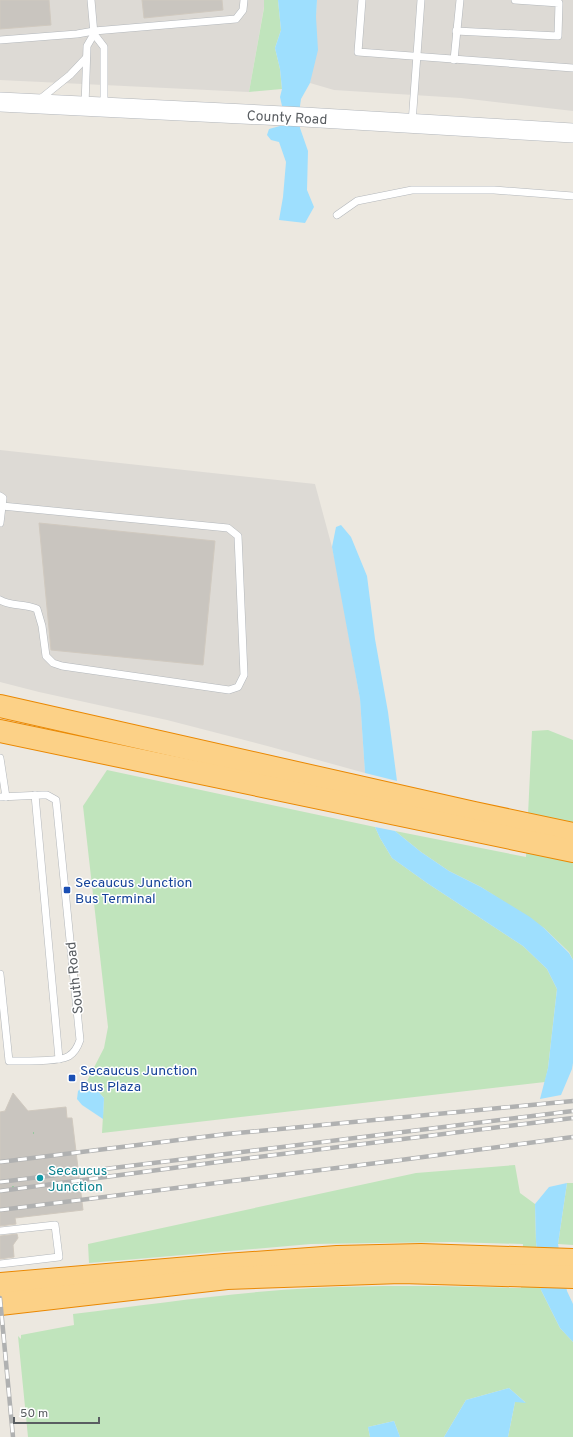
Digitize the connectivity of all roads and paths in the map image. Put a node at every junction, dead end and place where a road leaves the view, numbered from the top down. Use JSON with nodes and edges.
{"nodes":[{"id":1,"x":91,"y":0,"type":"edge"},
{"id":2,"x":244,"y":0,"type":"edge"},
{"id":3,"x":362,"y":0,"type":"edge"},
{"id":4,"x":421,"y":0,"type":"edge"},
{"id":5,"x":460,"y":0,"type":"edge"},
{"id":6,"x":515,"y":0,"type":"edge"},
{"id":7,"x":456,"y":31,"type":"junction"},
{"id":8,"x":94,"y":33,"type":"junction"},
{"id":9,"x":0,"y":40,"type":"edge"},
{"id":10,"x":416,"y":57,"type":"junction"},
{"id":11,"x":86,"y":58,"type":"junction"},
{"id":12,"x":454,"y":60,"type":"junction"},
{"id":13,"x":573,"y":68,"type":"edge"},
{"id":14,"x":0,"y":102,"type":"edge"},
{"id":15,"x":34,"y":104,"type":"junction"},
{"id":16,"x":85,"y":106,"type":"junction"},
{"id":17,"x":104,"y":107,"type":"junction"},
{"id":18,"x":412,"y":124,"type":"junction"},
{"id":19,"x":573,"y":133,"type":"edge"},
{"id":20,"x":573,"y":196,"type":"edge"},
{"id":21,"x":337,"y":215,"type":"dead end"},
{"id":22,"x":0,"y":496,"type":"edge"},
{"id":23,"x":2,"y":506,"type":"junction"},
{"id":24,"x":0,"y":523,"type":"edge"},
{"id":25,"x":0,"y":600,"type":"edge"},
{"id":26,"x":0,"y":706,"type":"edge"},
{"id":27,"x":0,"y":731,"type":"edge"},
{"id":28,"x":0,"y":758,"type":"edge"},
{"id":29,"x":35,"y":794,"type":"junction"},
{"id":30,"x":3,"y":797,"type":"edge"},
{"id":31,"x":573,"y":834,"type":"edge"},
{"id":32,"x":573,"y":851,"type":"edge"},
{"id":33,"x":0,"y":974,"type":"edge"},
{"id":34,"x":59,"y":1059,"type":"junction"},
{"id":35,"x":0,"y":1230,"type":"edge"},
{"id":36,"x":573,"y":1260,"type":"edge"},
{"id":37,"x":0,"y":1264,"type":"edge"},
{"id":38,"x":511,"y":1266,"type":"junction"},
{"id":39,"x":276,"y":1277,"type":"junction"},
{"id":40,"x":573,"y":1277,"type":"edge"},
{"id":41,"x":0,"y":1284,"type":"edge"},
{"id":42,"x":0,"y":1304,"type":"edge"},
{"id":43,"x":0,"y":1317,"type":"edge"}],
"edges":[{"from":1,"to":8,"type":"lane"},
{"from":2,"to":8,"type":"lane"},
{"from":3,"to":10,"type":"lane"},
{"from":4,"to":10,"type":"lane"},
{"from":5,"to":7,"type":"lane"},
{"from":6,"to":7,"type":"lane"},
{"from":7,"to":12,"type":"lane"},
{"from":8,"to":9,"type":"lane"},
{"from":8,"to":11,"type":"lane"},
{"from":8,"to":17,"type":"lane"},
{"from":10,"to":12,"type":"lane"},
{"from":10,"to":18,"type":"lane"},
{"from":11,"to":15,"type":"lane"},
{"from":11,"to":16,"type":"lane"},
{"from":12,"to":13,"type":"lane"},
{"from":14,"to":15,"type":"main road","name":"County Road"},
{"from":15,"to":16,"type":"main road","name":"County Road"},
{"from":16,"to":17,"type":"main road","name":"County Road"},
{"from":17,"to":18,"type":"main road","name":"County Road"},
{"from":18,"to":19,"type":"main road","name":"County Road"},
{"from":20,"to":21,"type":"lane"},
{"from":22,"to":23,"type":"lane"},
{"from":23,"to":24,"type":"lane"},
{"from":23,"to":25,"type":"lane"},
{"from":26,"to":31,"type":"highway"},
{"from":27,"to":32,"type":"highway"},
{"from":28,"to":30,"type":"lane","name":"South Road"},
{"from":29,"to":30,"type":"lane","name":"South Road"},
{"from":29,"to":34,"type":"lane"},
{"from":29,"to":34,"type":"lane","name":"South Road"},
{"from":33,"to":34,"type":"lane","name":"South Road"},
{"from":35,"to":37,"type":"lane"},
{"from":36,"to":38,"type":"highway"},
{"from":38,"to":39,"type":"highway"},
{"from":38,"to":40,"type":"highway"},
{"from":38,"to":41,"type":"highway"},
{"from":39,"to":42,"type":"highway"},
{"from":39,"to":43,"type":"highway"}]}
